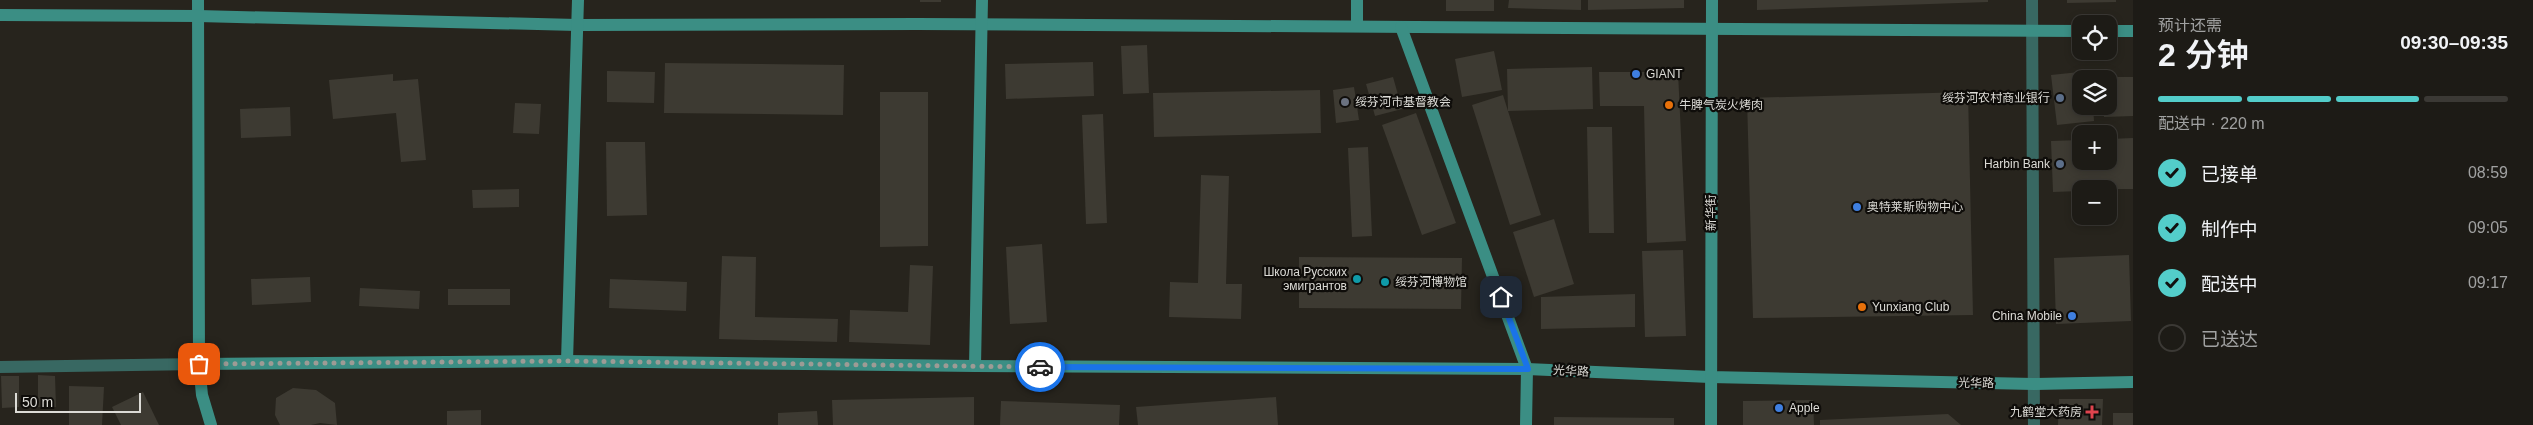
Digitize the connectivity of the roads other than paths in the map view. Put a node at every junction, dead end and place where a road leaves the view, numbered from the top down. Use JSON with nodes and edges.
{"nodes":[{"id":1,"x":198,"y":0,"type":"edge"},
{"id":2,"x":578,"y":0,"type":"edge"},
{"id":3,"x":982,"y":0,"type":"edge"},
{"id":4,"x":1357,"y":0,"type":"edge"},
{"id":5,"x":1712,"y":0,"type":"edge"},
{"id":6,"x":2032,"y":0,"type":"edge"},
{"id":7,"x":0,"y":15,"type":"edge"},
{"id":8,"x":198,"y":16,"type":"junction"},
{"id":9,"x":982,"y":24,"type":"junction"},
{"id":10,"x":577,"y":25,"type":"junction"},
{"id":11,"x":1357,"y":26,"type":"junction"},
{"id":12,"x":1401,"y":27,"type":"junction"},
{"id":13,"x":1712,"y":29,"type":"junction"},
{"id":14,"x":2033,"y":31,"type":"junction"},
{"id":15,"x":2072,"y":31,"type":"edge"},
{"id":16,"x":2117,"y":31,"type":"edge"},
{"id":17,"x":2133,"y":31,"type":"edge"},
{"id":18,"x":566,"y":361,"type":"junction"},
{"id":19,"x":199,"y":364,"type":"junction"},
{"id":20,"x":975,"y":366,"type":"junction"},
{"id":21,"x":0,"y":367,"type":"edge"},
{"id":22,"x":1528,"y":369,"type":"junction"},
{"id":23,"x":1710,"y":377,"type":"junction"},
{"id":24,"x":2133,"y":382,"type":"edge"},
{"id":25,"x":2035,"y":384,"type":"junction"},
{"id":26,"x":211,"y":425,"type":"edge"},
{"id":27,"x":1526,"y":425,"type":"edge"},
{"id":28,"x":1711,"y":425,"type":"edge"},
{"id":29,"x":2034,"y":425,"type":"edge"}],
"edges":[{"from":1,"to":8,"type":"street"},
{"from":2,"to":10,"type":"street"},
{"from":3,"to":9,"type":"street"},
{"from":4,"to":11,"type":"street"},
{"from":5,"to":13,"type":"street","name":"新华街"},
{"from":6,"to":14,"type":"street"},
{"from":7,"to":8,"type":"street"},
{"from":8,"to":10,"type":"street"},
{"from":8,"to":19,"type":"street"},
{"from":9,"to":10,"type":"street"},
{"from":9,"to":11,"type":"street"},
{"from":9,"to":20,"type":"street"},
{"from":10,"to":18,"type":"street"},
{"from":11,"to":12,"type":"street"},
{"from":12,"to":13,"type":"street"},
{"from":12,"to":22,"type":"street"},
{"from":13,"to":14,"type":"street"},
{"from":13,"to":23,"type":"street","name":"新华街"},
{"from":14,"to":15,"type":"street"},
{"from":14,"to":25,"type":"street"},
{"from":16,"to":17,"type":"street"},
{"from":18,"to":19,"type":"street","name":"光华路"},
{"from":18,"to":20,"type":"street","name":"光华路"},
{"from":19,"to":21,"type":"street"},
{"from":19,"to":26,"type":"street"},
{"from":20,"to":22,"type":"street","name":"光华路"},
{"from":22,"to":23,"type":"street","name":"光华路"},
{"from":22,"to":27,"type":"street"},
{"from":23,"to":25,"type":"street","name":"光华路"},
{"from":23,"to":28,"type":"street","name":"新华街"},
{"from":24,"to":25,"type":"street","name":"光华路"},
{"from":25,"to":29,"type":"street"}]}
